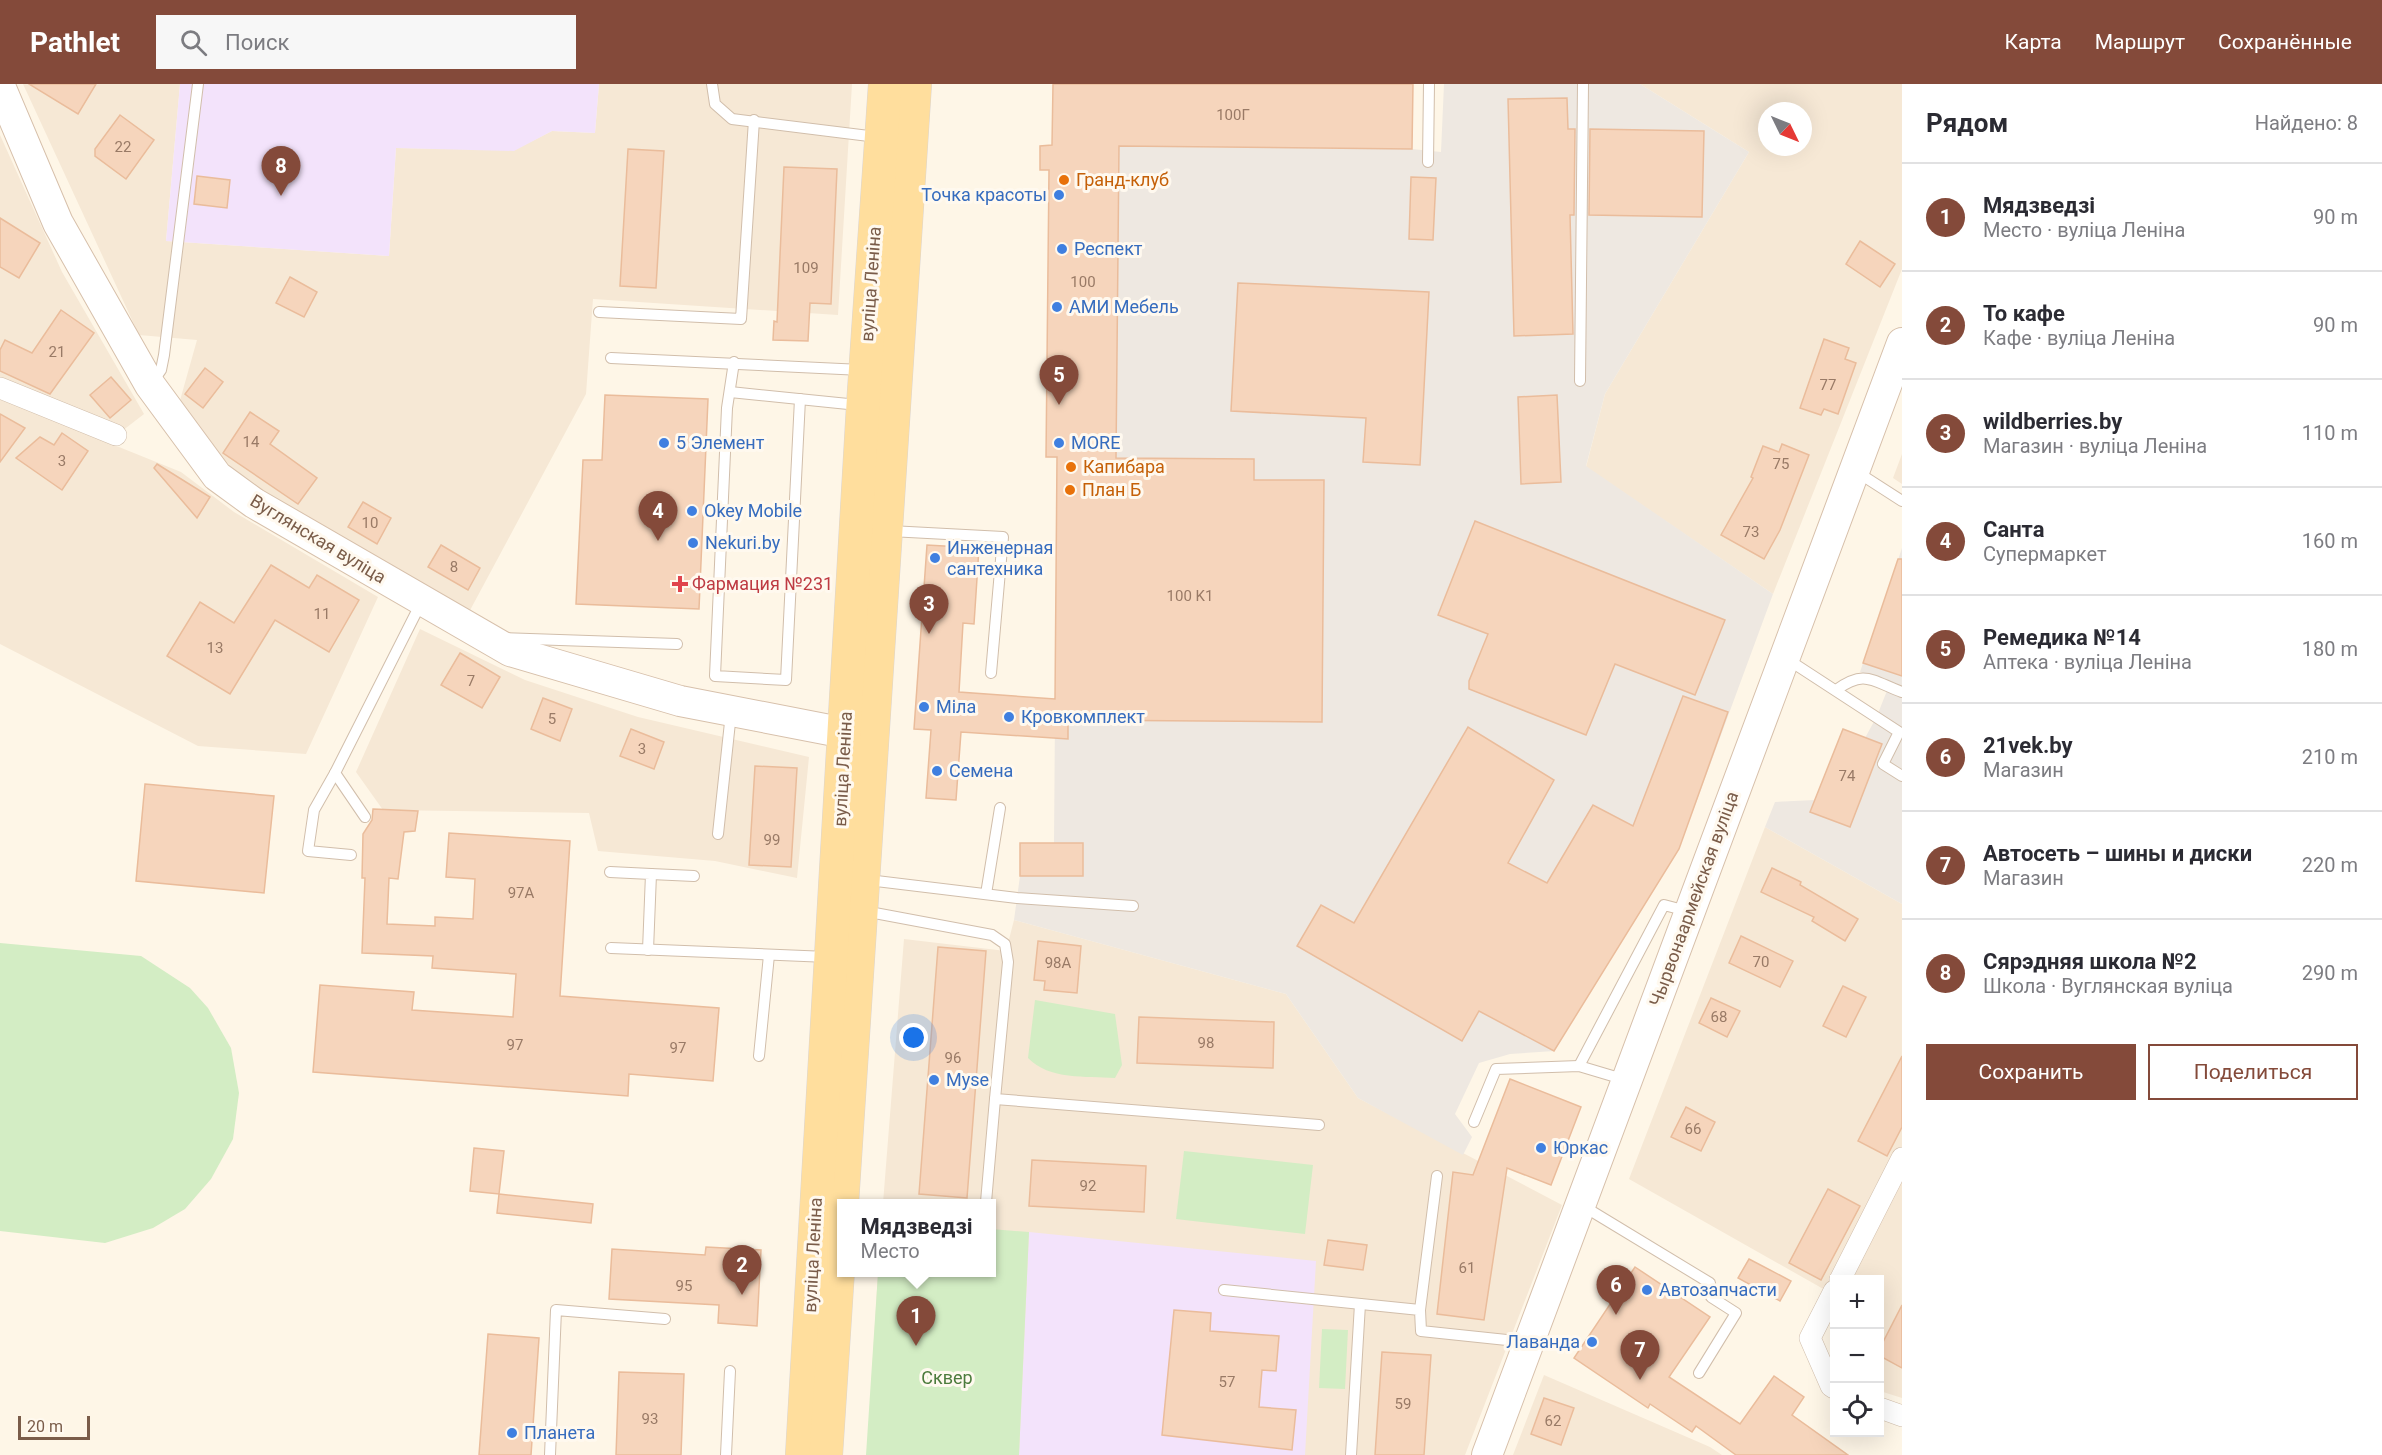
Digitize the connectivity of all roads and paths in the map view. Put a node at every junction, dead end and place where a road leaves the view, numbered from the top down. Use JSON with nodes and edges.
{"nodes":[{"id":1,"x":198,"y":84,"type":"edge"},
{"id":2,"x":712,"y":84,"type":"edge"},
{"id":3,"x":885,"y":84,"type":"edge"},
{"id":4,"x":915,"y":84,"type":"edge"},
{"id":5,"x":1429,"y":84,"type":"edge"},
{"id":6,"x":1583,"y":84,"type":"edge"},
{"id":7,"x":0,"y":86,"type":"edge"},
{"id":8,"x":754,"y":120,"type":"junction"},
{"id":9,"x":896,"y":138,"type":"junction"},
{"id":10,"x":1428,"y":162,"type":"dead end"},
{"id":11,"x":599,"y":312,"type":"dead end"},
{"id":12,"x":1902,"y":343,"type":"edge"},
{"id":13,"x":611,"y":358,"type":"dead end"},
{"id":14,"x":734,"y":362,"type":"junction"},
{"id":15,"x":880,"y":372,"type":"junction"},
{"id":16,"x":1580,"y":381,"type":"dead end"},
{"id":17,"x":150,"y":385,"type":"junction"},
{"id":18,"x":0,"y":388,"type":"edge"},
{"id":19,"x":730,"y":392,"type":"junction"},
{"id":20,"x":800,"y":399,"type":"junction"},
{"id":21,"x":862,"y":405,"type":"junction"},
{"id":22,"x":116,"y":435,"type":"dead end"},
{"id":23,"x":1854,"y":471,"type":"junction"},
{"id":24,"x":1902,"y":501,"type":"edge"},
{"id":25,"x":872,"y":529,"type":"junction"},
{"id":26,"x":423,"y":601,"type":"junction"},
{"id":27,"x":486,"y":638,"type":"junction"},
{"id":28,"x":677,"y":644,"type":"dead end"},
{"id":29,"x":1785,"y":657,"type":"junction"},
{"id":30,"x":991,"y":674,"type":"dead end"},
{"id":31,"x":1836,"y":690,"type":"junction"},
{"id":32,"x":1902,"y":692,"type":"edge"},
{"id":33,"x":731,"y":713,"type":"junction"},
{"id":34,"x":858,"y":735,"type":"junction"},
{"id":35,"x":335,"y":772,"type":"junction"},
{"id":36,"x":1902,"y":776,"type":"edge"},
{"id":37,"x":1000,"y":808,"type":"dead end"},
{"id":38,"x":365,"y":817,"type":"dead end"},
{"id":39,"x":718,"y":834,"type":"dead end"},
{"id":40,"x":351,"y":855,"type":"dead end"},
{"id":41,"x":610,"y":873,"type":"dead end"},
{"id":42,"x":651,"y":874,"type":"junction"},
{"id":43,"x":694,"y":876,"type":"dead end"},
{"id":44,"x":986,"y":894,"type":"junction"},
{"id":45,"x":851,"y":903,"type":"junction"},
{"id":46,"x":1133,"y":906,"type":"dead end"},
{"id":47,"x":1690,"y":912,"type":"junction"},
{"id":48,"x":611,"y":948,"type":"dead end"},
{"id":49,"x":648,"y":950,"type":"junction"},
{"id":50,"x":769,"y":955,"type":"junction"},
{"id":51,"x":845,"y":958,"type":"junction"},
{"id":52,"x":759,"y":1056,"type":"dead end"},
{"id":53,"x":1579,"y":1066,"type":"junction"},
{"id":54,"x":1627,"y":1081,"type":"junction"},
{"id":55,"x":995,"y":1099,"type":"junction"},
{"id":56,"x":1474,"y":1122,"type":"dead end"},
{"id":57,"x":1320,"y":1125,"type":"dead end"},
{"id":58,"x":1902,"y":1158,"type":"edge"},
{"id":59,"x":1437,"y":1176,"type":"dead end"},
{"id":60,"x":842,"y":1199,"type":"edge"},
{"id":61,"x":986,"y":1199,"type":"edge"},
{"id":62,"x":1580,"y":1204,"type":"junction"},
{"id":63,"x":1843,"y":1275,"type":"edge"},
{"id":64,"x":838,"y":1277,"type":"edge"},
{"id":65,"x":1224,"y":1290,"type":"dead end"},
{"id":66,"x":1830,"y":1299,"type":"edge"},
{"id":67,"x":1360,"y":1304,"type":"junction"},
{"id":68,"x":1420,"y":1310,"type":"junction"},
{"id":69,"x":665,"y":1319,"type":"dead end"},
{"id":70,"x":1529,"y":1342,"type":"junction"},
{"id":71,"x":730,"y":1371,"type":"dead end"},
{"id":72,"x":1699,"y":1373,"type":"dead end"},
{"id":73,"x":1832,"y":1383,"type":"edge"},
{"id":74,"x":1884,"y":1409,"type":"edge"},
{"id":75,"x":1902,"y":1416,"type":"edge"},
{"id":76,"x":550,"y":1455,"type":"edge"},
{"id":77,"x":726,"y":1455,"type":"edge"},
{"id":78,"x":802,"y":1455,"type":"edge"},
{"id":79,"x":826,"y":1455,"type":"edge"},
{"id":80,"x":1351,"y":1455,"type":"edge"},
{"id":81,"x":1487,"y":1455,"type":"edge"}],
"edges":[{"from":1,"to":17,"type":"lane"},
{"from":2,"to":8,"type":"lane"},
{"from":3,"to":9,"type":"main road","name":"вуліца Леніна"},
{"from":4,"to":9,"type":"main road","name":"вуліца Леніна"},
{"from":5,"to":10,"type":"lane"},
{"from":6,"to":16,"type":"lane"},
{"from":7,"to":17,"type":"main road","name":"Вуглянская вуліца"},
{"from":8,"to":9,"type":"lane"},
{"from":8,"to":11,"type":"lane"},
{"from":9,"to":15,"type":"main road","name":"вуліца Леніна"},
{"from":12,"to":23,"type":"main road","name":"Чырвонаармейская вуліца"},
{"from":13,"to":14,"type":"lane"},
{"from":14,"to":15,"type":"lane"},
{"from":14,"to":19,"type":"lane"},
{"from":15,"to":21,"type":"main road","name":"вуліца Леніна"},
{"from":15,"to":25,"type":"main road","name":"вуліца Леніна"},
{"from":17,"to":26,"type":"main road","name":"Вуглянская вуліца"},
{"from":18,"to":22,"type":"street"},
{"from":19,"to":20,"type":"lane"},
{"from":19,"to":20,"type":"lane"},
{"from":20,"to":21,"type":"lane"},
{"from":21,"to":25,"type":"main road","name":"вуліца Леніна"},
{"from":23,"to":24,"type":"lane"},
{"from":23,"to":29,"type":"main road","name":"Чырвонаармейская вуліца"},
{"from":25,"to":30,"type":"lane"},
{"from":25,"to":34,"type":"main road","name":"вуліца Леніна"},
{"from":26,"to":27,"type":"main road","name":"Вуглянская вуліца"},
{"from":26,"to":35,"type":"lane"},
{"from":27,"to":28,"type":"lane"},
{"from":27,"to":33,"type":"main road","name":"Вуглянская вуліца"},
{"from":29,"to":31,"type":"lane"},
{"from":29,"to":47,"type":"main road","name":"Чырвонаармейская вуліца"},
{"from":31,"to":32,"type":"lane"},
{"from":31,"to":36,"type":"lane"},
{"from":33,"to":34,"type":"main road","name":"Вуглянская вуліца"},
{"from":33,"to":39,"type":"lane"},
{"from":34,"to":45,"type":"main road","name":"вуліца Леніна"},
{"from":35,"to":38,"type":"lane"},
{"from":35,"to":40,"type":"lane"},
{"from":37,"to":44,"type":"lane"},
{"from":41,"to":42,"type":"lane"},
{"from":42,"to":43,"type":"lane"},
{"from":42,"to":49,"type":"lane"},
{"from":44,"to":45,"type":"lane"},
{"from":44,"to":46,"type":"lane"},
{"from":45,"to":51,"type":"main road","name":"вуліца Леніна"},
{"from":45,"to":55,"type":"lane"},
{"from":47,"to":53,"type":"lane"},
{"from":47,"to":54,"type":"main road","name":"Чырвонаармейская вуліца"},
{"from":48,"to":49,"type":"lane"},
{"from":49,"to":50,"type":"lane"},
{"from":50,"to":51,"type":"lane"},
{"from":50,"to":52,"type":"lane"},
{"from":51,"to":60,"type":"main road","name":"вуліца Леніна"},
{"from":51,"to":78,"type":"main road","name":"вуліца Леніна"},
{"from":53,"to":54,"type":"lane"},
{"from":53,"to":56,"type":"lane"},
{"from":54,"to":62,"type":"main road","name":"Чырвонаармейская вуліца"},
{"from":55,"to":57,"type":"lane"},
{"from":55,"to":61,"type":"lane"},
{"from":58,"to":63,"type":"street"},
{"from":59,"to":68,"type":"lane"},
{"from":62,"to":70,"type":"main road","name":"Чырвонаармейская вуліца"},
{"from":62,"to":72,"type":"lane"},
{"from":64,"to":79,"type":"main road","name":"вуліца Леніна"},
{"from":65,"to":67,"type":"lane"},
{"from":66,"to":73,"type":"street"},
{"from":67,"to":68,"type":"lane"},
{"from":67,"to":80,"type":"lane"},
{"from":68,"to":70,"type":"lane"},
{"from":69,"to":76,"type":"lane"},
{"from":70,"to":81,"type":"main road","name":"Чырвонаармейская вуліца"},
{"from":71,"to":77,"type":"lane"},
{"from":74,"to":75,"type":"street"}]}
